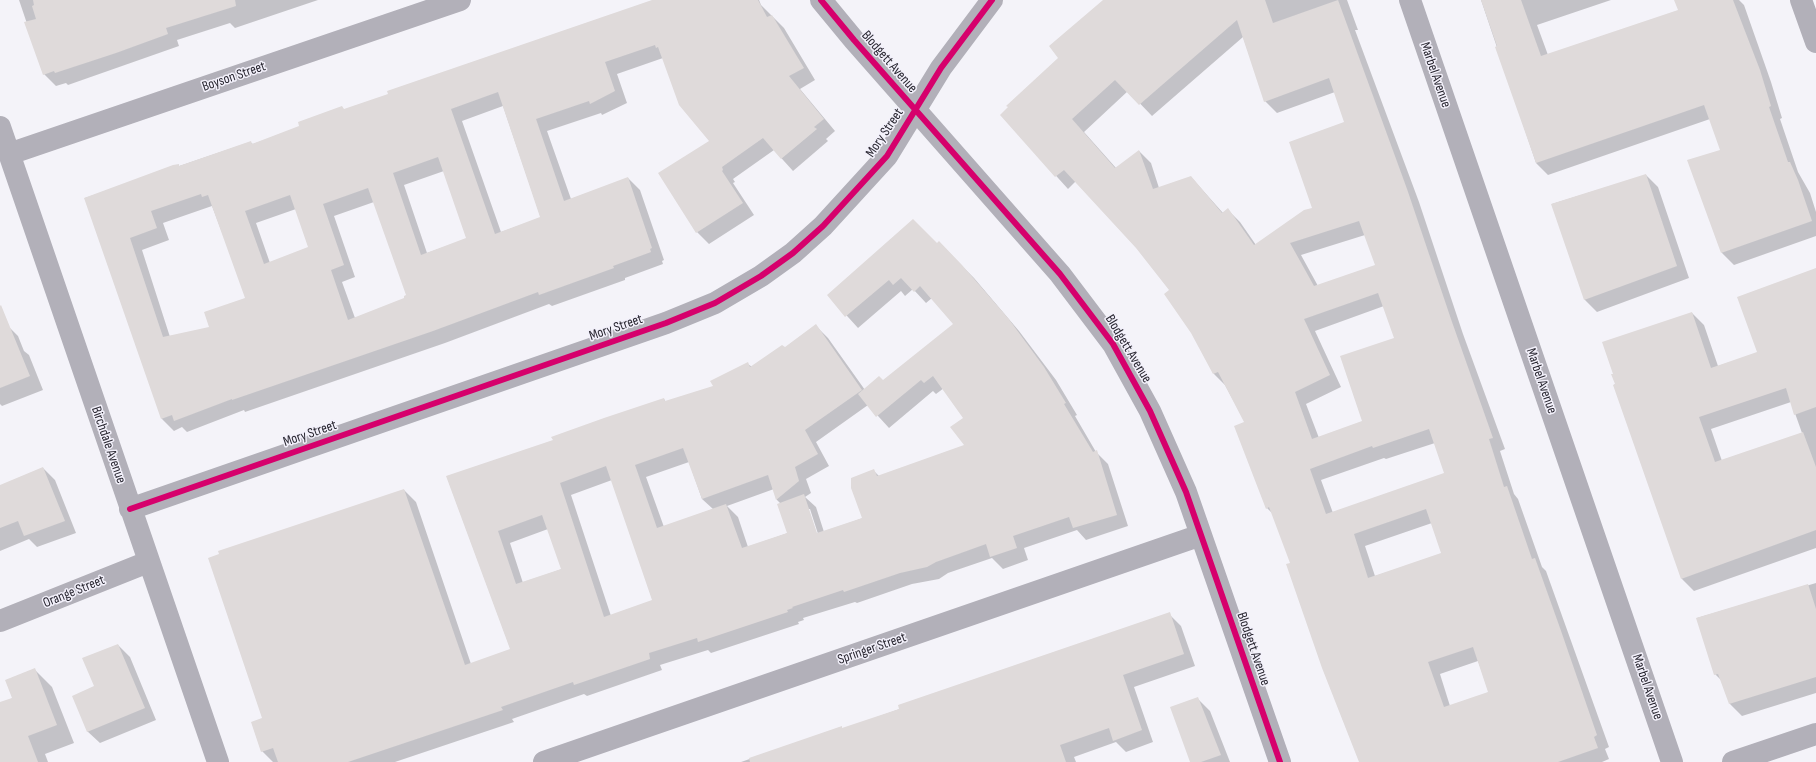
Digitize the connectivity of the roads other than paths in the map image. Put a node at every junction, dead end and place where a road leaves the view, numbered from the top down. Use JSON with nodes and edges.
{"nodes":[{"id":1,"x":460,"y":0,"type":"edge"},
{"id":2,"x":821,"y":0,"type":"edge"},
{"id":3,"x":992,"y":0,"type":"edge"},
{"id":4,"x":1410,"y":0,"type":"edge"},
{"id":5,"x":1801,"y":0,"type":"edge"},
{"id":6,"x":1816,"y":42,"type":"edge"},
{"id":7,"x":915,"y":110,"type":"junction"},
{"id":8,"x":0,"y":127,"type":"edge"},
{"id":9,"x":9,"y":154,"type":"junction"},
{"id":10,"x":130,"y":509,"type":"junction"},
{"id":11,"x":1201,"y":535,"type":"junction"},
{"id":12,"x":148,"y":562,"type":"junction"},
{"id":13,"x":0,"y":621,"type":"edge"},
{"id":14,"x":1816,"y":734,"type":"edge"},
{"id":15,"x":218,"y":762,"type":"edge"},
{"id":16,"x":544,"y":762,"type":"edge"},
{"id":17,"x":1280,"y":762,"type":"edge"},
{"id":18,"x":1672,"y":762,"type":"edge"},
{"id":19,"x":1733,"y":762,"type":"edge"}],
"edges":[{"from":1,"to":9,"type":"street","name":"Boyson Street"},
{"from":2,"to":7,"type":"street","name":"Blodgett Avenue"},
{"from":3,"to":7,"type":"street","name":"Mory Street"},
{"from":4,"to":18,"type":"street","name":"Marbel Avenue"},
{"from":5,"to":6,"type":"street"},
{"from":7,"to":10,"type":"street","name":"Mory Street"},
{"from":7,"to":11,"type":"street","name":"Blodgett Avenue"},
{"from":8,"to":9,"type":"street","name":"Birchdale Avenue"},
{"from":9,"to":10,"type":"street","name":"Birchdale Avenue"},
{"from":10,"to":12,"type":"street","name":"Birchdale Avenue"},
{"from":11,"to":16,"type":"street","name":"Springer Street"},
{"from":11,"to":17,"type":"street","name":"Blodgett Avenue"},
{"from":12,"to":13,"type":"street","name":"Orange Street"},
{"from":12,"to":15,"type":"street","name":"Birchdale Avenue"},
{"from":14,"to":19,"type":"street"}]}
